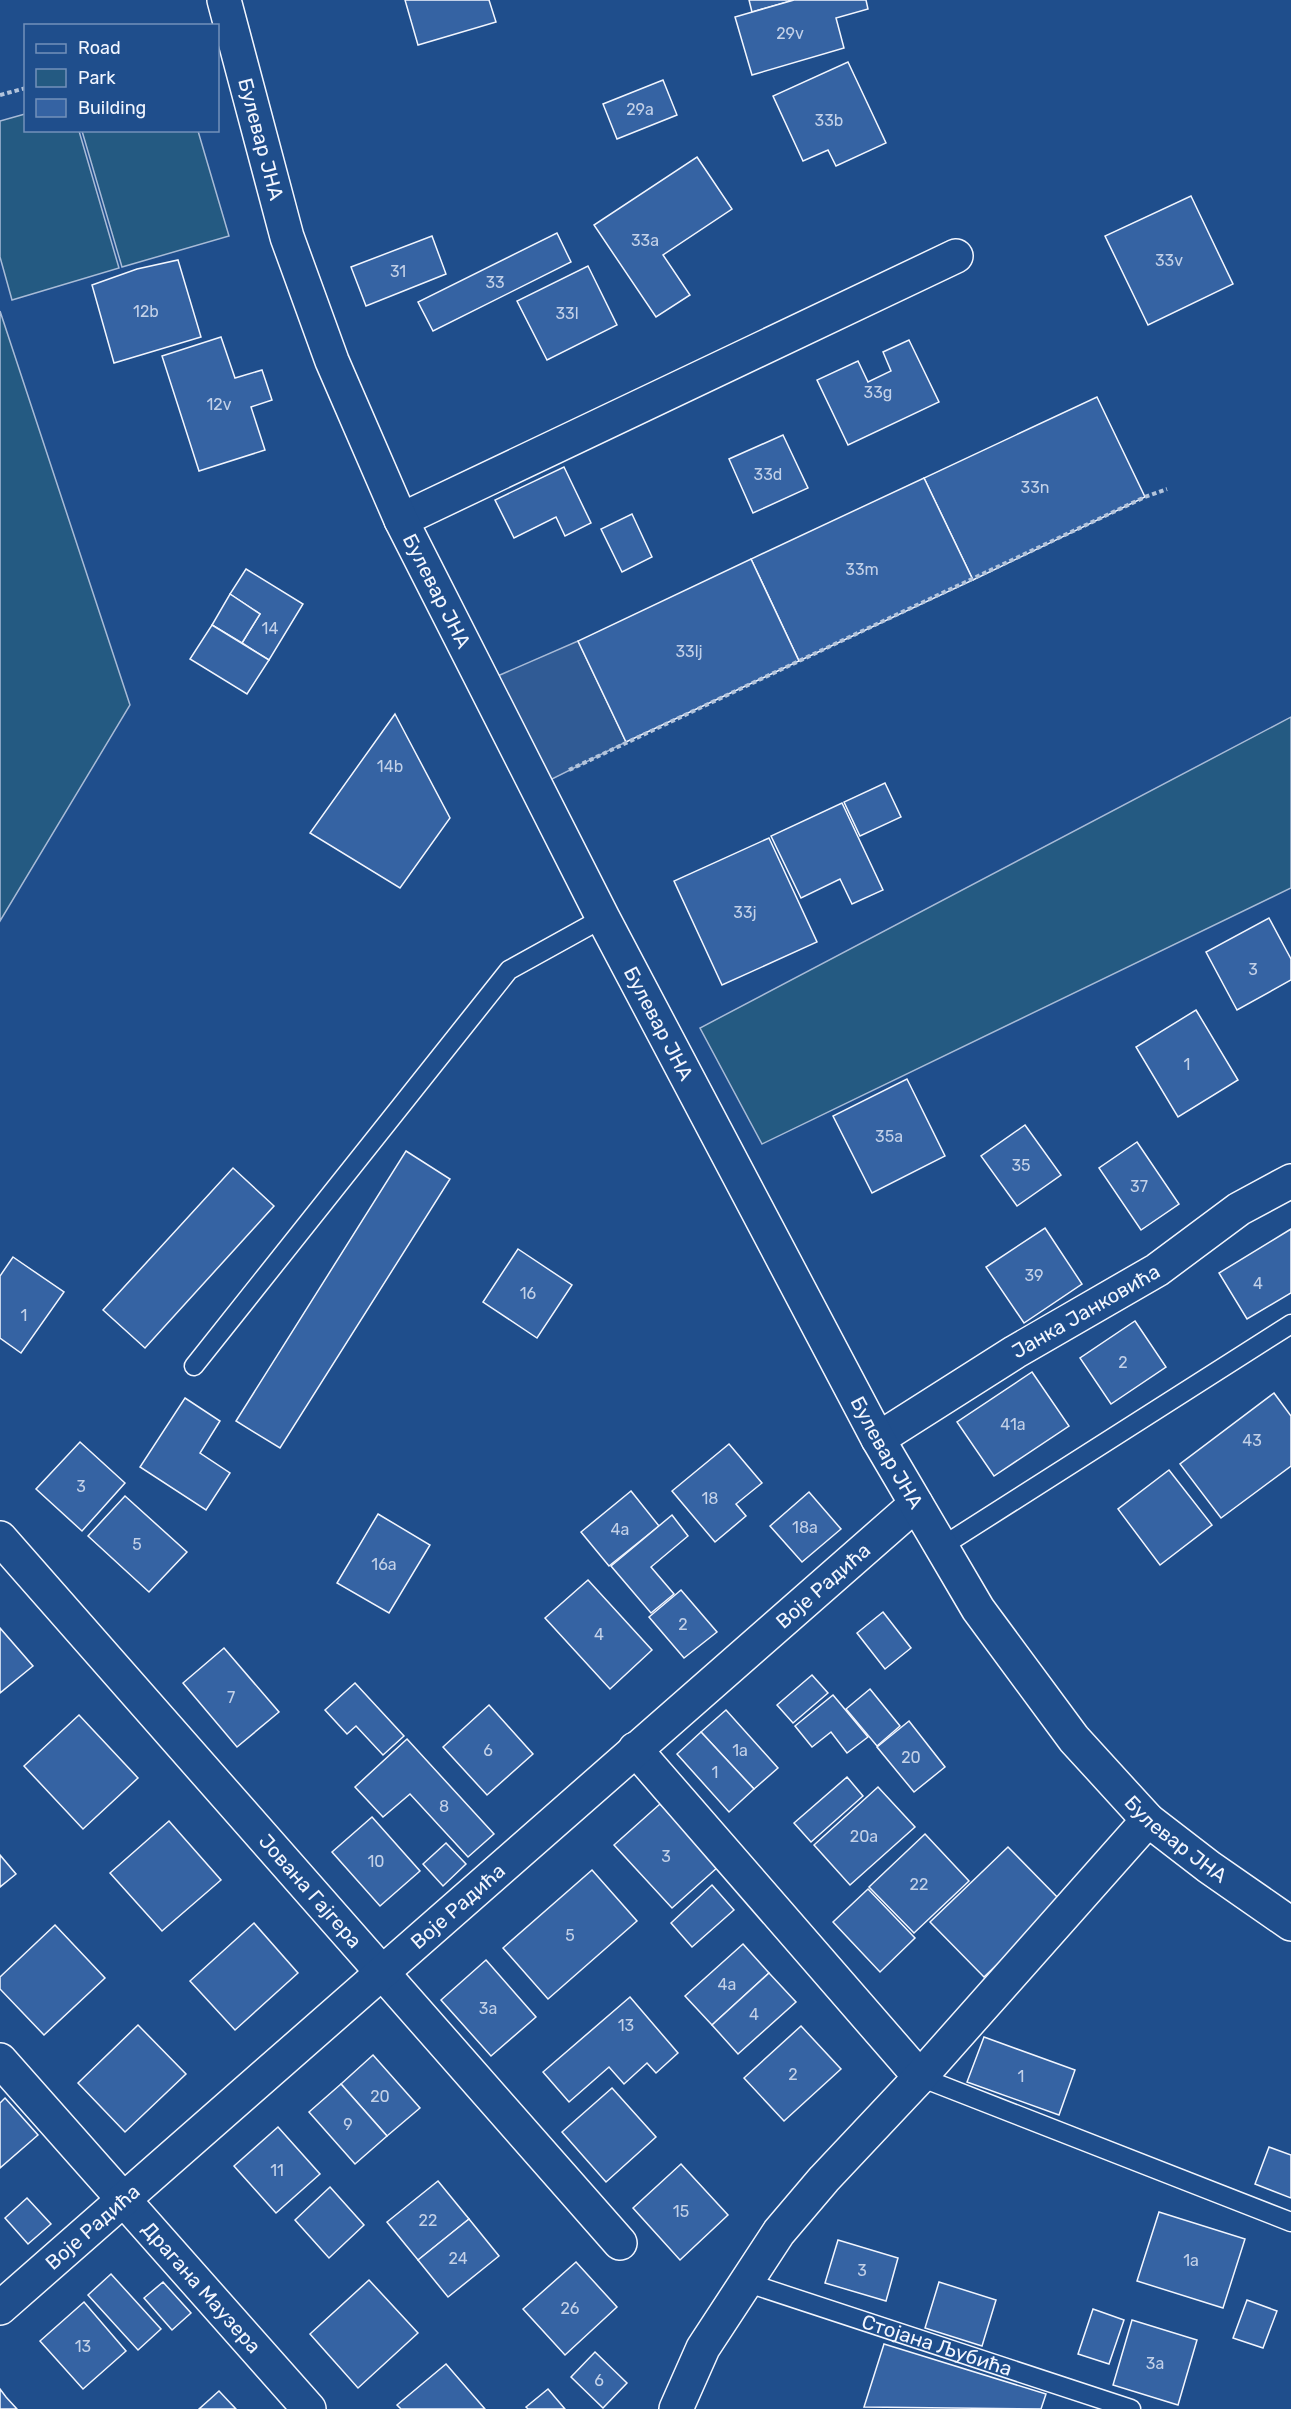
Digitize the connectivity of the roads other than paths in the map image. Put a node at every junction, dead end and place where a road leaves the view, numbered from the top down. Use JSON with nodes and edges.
{"nodes":[{"id":1,"x":224,"y":0,"type":"edge"},
{"id":2,"x":956,"y":256,"type":"dead end"},
{"id":3,"x":401,"y":520,"type":"junction"},
{"id":4,"x":603,"y":918,"type":"junction"},
{"id":5,"x":1291,"y":1180,"type":"edge"},
{"id":6,"x":1291,"y":1324,"type":"edge"},
{"id":7,"x":194,"y":1366,"type":"dead end"},
{"id":8,"x":878,"y":1439,"type":"junction"},
{"id":9,"x":916,"y":1504,"type":"junction"},
{"id":10,"x":0,"y":1538,"type":"edge"},
{"id":11,"x":941,"y":1547,"type":"junction"},
{"id":12,"x":635,"y":1749,"type":"junction"},
{"id":13,"x":1148,"y":1820,"type":"junction"},
{"id":14,"x":1291,"y":1924,"type":"edge"},
{"id":15,"x":382,"y":1973,"type":"junction"},
{"id":16,"x":0,"y":2061,"type":"edge"},
{"id":17,"x":920,"y":2078,"type":"junction"},
{"id":18,"x":123,"y":2200,"type":"junction"},
{"id":19,"x":1291,"y":2222,"type":"edge"},
{"id":20,"x":620,"y":2243,"type":"dead end"},
{"id":21,"x":745,"y":2282,"type":"junction"},
{"id":22,"x":0,"y":2308,"type":"edge"},
{"id":23,"x":309,"y":2409,"type":"edge"},
{"id":24,"x":676,"y":2409,"type":"edge"},
{"id":25,"x":1131,"y":2409,"type":"edge"}],
"edges":[{"from":1,"to":3,"type":"street","name":"Булевар ЈНА"},
{"from":2,"to":3,"type":"street"},
{"from":3,"to":4,"type":"street","name":"Булевар ЈНА"},
{"from":4,"to":7,"type":"lane"},
{"from":4,"to":8,"type":"street","name":"Булевар ЈНА"},
{"from":5,"to":8,"type":"street","name":"Јанка Јанковића"},
{"from":6,"to":11,"type":"lane"},
{"from":8,"to":9,"type":"street","name":"Булевар ЈНА"},
{"from":9,"to":11,"type":"street","name":"Булевар ЈНА"},
{"from":9,"to":12,"type":"street","name":"Воје Радића"},
{"from":10,"to":15,"type":"street","name":"Јована Гајгера"},
{"from":11,"to":13,"type":"street","name":"Булевар ЈНА"},
{"from":12,"to":15,"type":"street","name":"Воје Радића"},
{"from":12,"to":17,"type":"street"},
{"from":13,"to":14,"type":"street","name":"Булевар ЈНА"},
{"from":13,"to":17,"type":"street"},
{"from":15,"to":18,"type":"street","name":"Воје Радића"},
{"from":15,"to":20,"type":"street","name":"Јована Гајгера"},
{"from":16,"to":18,"type":"street","name":"Драгана Маузера"},
{"from":17,"to":19,"type":"lane"},
{"from":17,"to":21,"type":"street"},
{"from":18,"to":22,"type":"street","name":"Воје Радића"},
{"from":18,"to":23,"type":"street","name":"Драгана Маузера"},
{"from":21,"to":24,"type":"street"},
{"from":21,"to":25,"type":"lane","name":"Стојана Љубића"}]}
